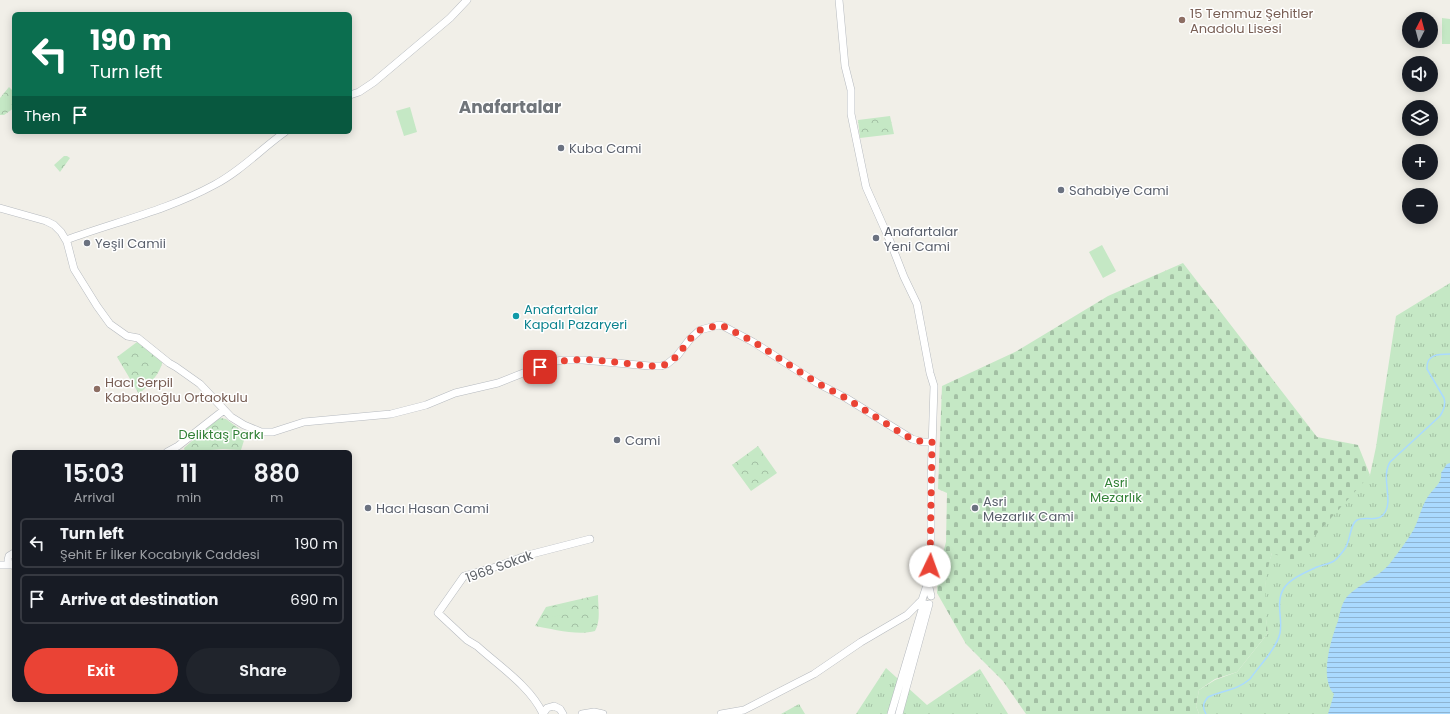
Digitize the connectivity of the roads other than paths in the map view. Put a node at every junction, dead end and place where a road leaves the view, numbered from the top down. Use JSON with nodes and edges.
{"nodes":[{"id":1,"x":467,"y":0,"type":"edge"},
{"id":2,"x":838,"y":0,"type":"edge"},
{"id":3,"x":352,"y":94,"type":"edge"},
{"id":4,"x":283,"y":134,"type":"edge"},
{"id":5,"x":0,"y":208,"type":"edge"},
{"id":6,"x":66,"y":240,"type":"junction"},
{"id":7,"x":224,"y":410,"type":"junction"},
{"id":8,"x":932,"y":442,"type":"junction"},
{"id":9,"x":171,"y":450,"type":"edge"},
{"id":10,"x":590,"y":539,"type":"dead end"},
{"id":11,"x":12,"y":555,"type":"edge"},
{"id":12,"x":12,"y":556,"type":"edge"},
{"id":13,"x":0,"y":561,"type":"edge"},
{"id":14,"x":0,"y":565,"type":"edge"},
{"id":15,"x":12,"y":565,"type":"edge"},
{"id":16,"x":925,"y":601,"type":"junction"},
{"id":17,"x":537,"y":702,"type":"junction"},
{"id":18,"x":551,"y":706,"type":"junction"},
{"id":19,"x":543,"y":714,"type":"edge"},
{"id":20,"x":563,"y":714,"type":"edge"},
{"id":21,"x":582,"y":714,"type":"edge"},
{"id":22,"x":603,"y":714,"type":"edge"},
{"id":23,"x":721,"y":714,"type":"edge"},
{"id":24,"x":891,"y":714,"type":"edge"},
{"id":25,"x":900,"y":714,"type":"edge"}],
"edges":[{"from":1,"to":3,"type":"main road"},
{"from":2,"to":8,"type":"main road"},
{"from":4,"to":6,"type":"main road"},
{"from":5,"to":6,"type":"main road"},
{"from":6,"to":7,"type":"main road"},
{"from":7,"to":8,"type":"main road"},
{"from":7,"to":9,"type":"main road"},
{"from":8,"to":16,"type":"main road"},
{"from":10,"to":17,"type":"main road","name":"1968 Sokak"},
{"from":11,"to":13,"type":"main road"},
{"from":12,"to":15,"type":"main road"},
{"from":14,"to":15,"type":"main road"},
{"from":16,"to":23,"type":"main road"},
{"from":16,"to":24,"type":"main road"},
{"from":16,"to":25,"type":"main road"},
{"from":17,"to":18,"type":"main road"},
{"from":17,"to":19,"type":"main road"},
{"from":18,"to":19,"type":"main road"},
{"from":18,"to":20,"type":"main road"},
{"from":21,"to":22,"type":"main road"}]}
